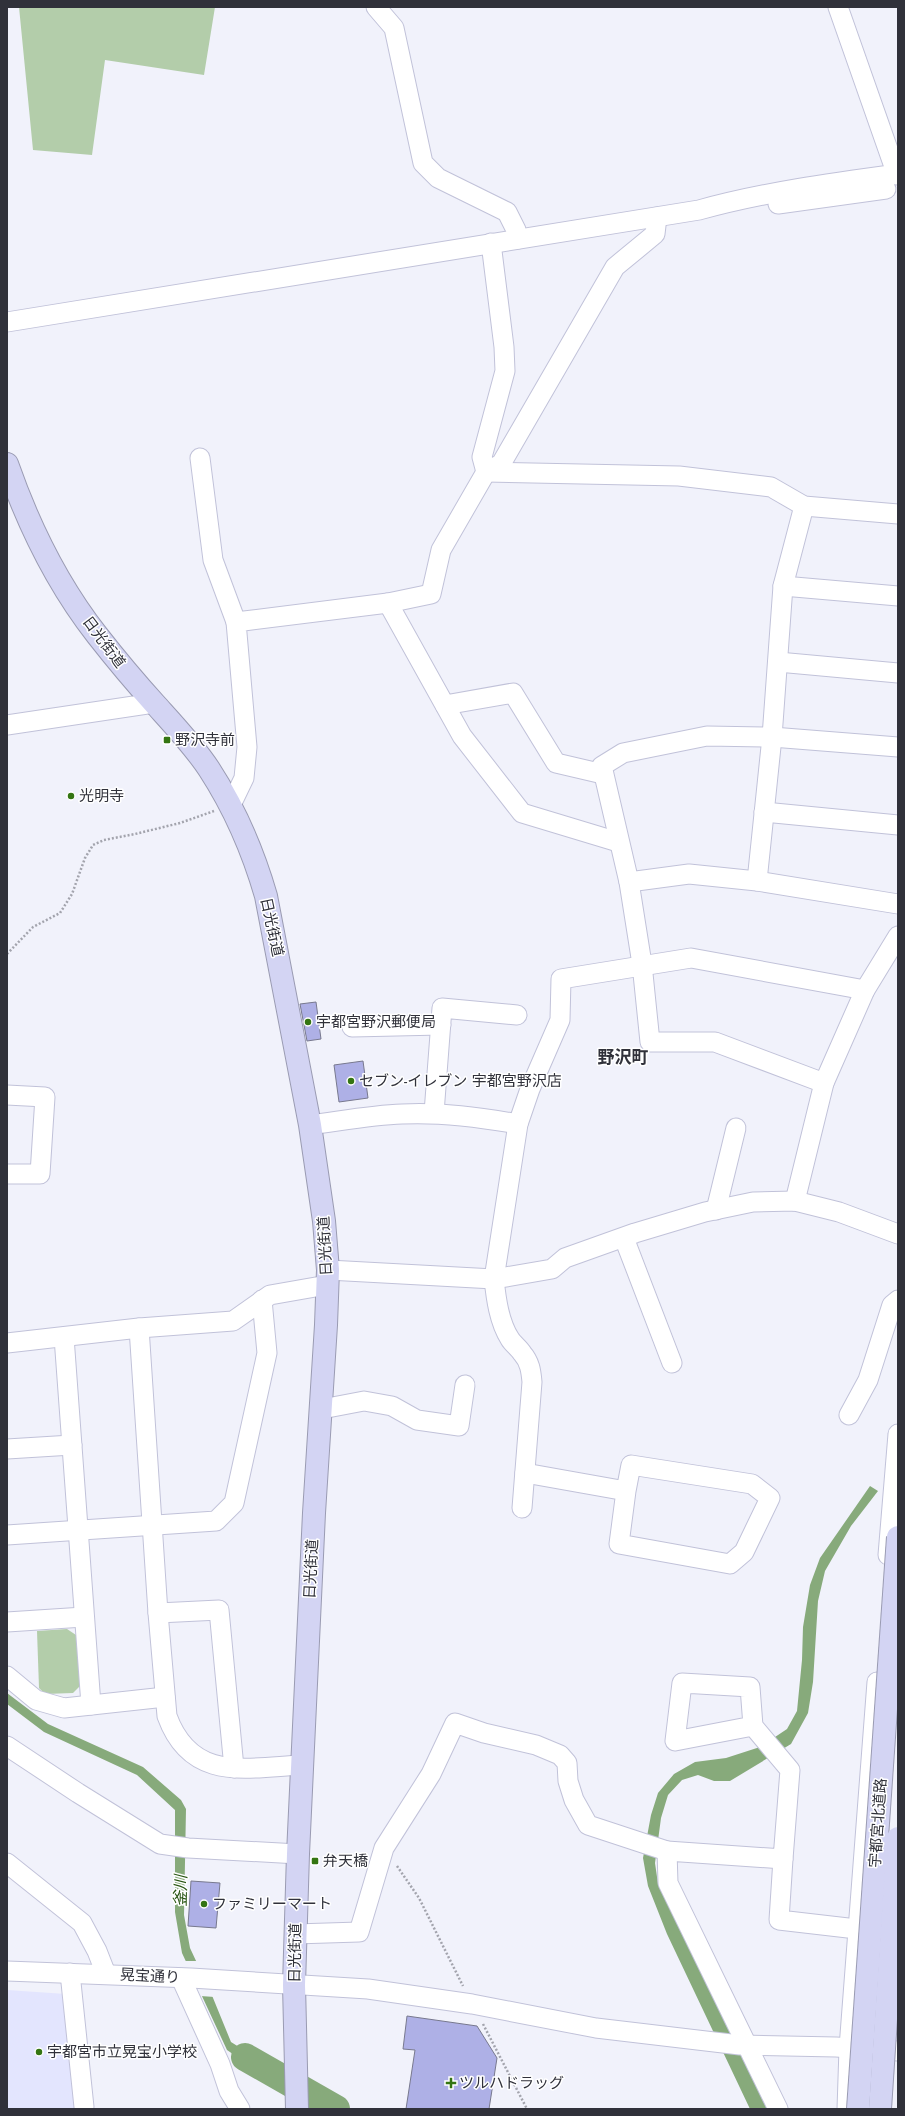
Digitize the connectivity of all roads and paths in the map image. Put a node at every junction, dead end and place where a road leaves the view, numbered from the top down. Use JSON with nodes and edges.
{"nodes":[{"id":1,"x":376,"y":7,"type":"edge"},
{"id":2,"x":838,"y":7,"type":"edge"},
{"id":3,"x":898,"y":179,"type":"edge"},
{"id":4,"x":656,"y":217,"type":"junction"},
{"id":5,"x":518,"y":239,"type":"junction"},
{"id":6,"x":491,"y":243,"type":"junction"},
{"id":7,"x":7,"y":322,"type":"edge"},
{"id":8,"x":200,"y":458,"type":"dead end"},
{"id":9,"x":7,"y":464,"type":"edge"},
{"id":10,"x":486,"y":472,"type":"junction"},
{"id":11,"x":804,"y":506,"type":"junction"},
{"id":12,"x":898,"y":514,"type":"edge"},
{"id":13,"x":783,"y":586,"type":"junction"},
{"id":14,"x":898,"y":596,"type":"edge"},
{"id":15,"x":388,"y":603,"type":"junction"},
{"id":16,"x":236,"y":622,"type":"junction"},
{"id":17,"x":778,"y":662,"type":"junction"},
{"id":18,"x":898,"y":673,"type":"edge"},
{"id":19,"x":154,"y":703,"type":"junction"},
{"id":20,"x":445,"y":705,"type":"junction"},
{"id":21,"x":7,"y":725,"type":"edge"},
{"id":22,"x":772,"y":737,"type":"junction"},
{"id":23,"x":898,"y":747,"type":"edge"},
{"id":24,"x":604,"y":774,"type":"junction"},
{"id":25,"x":231,"y":805,"type":"junction"},
{"id":26,"x":764,"y":812,"type":"junction"},
{"id":27,"x":898,"y":825,"type":"edge"},
{"id":28,"x":618,"y":842,"type":"junction"},
{"id":29,"x":757,"y":881,"type":"junction"},
{"id":30,"x":629,"y":882,"type":"junction"},
{"id":31,"x":898,"y":904,"type":"edge"},
{"id":32,"x":898,"y":936,"type":"edge"},
{"id":33,"x":7,"y":954,"type":"edge"},
{"id":34,"x":642,"y":964,"type":"junction"},
{"id":35,"x":865,"y":990,"type":"junction"},
{"id":36,"x":517,"y":1015,"type":"dead end"},
{"id":37,"x":441,"y":1025,"type":"junction"},
{"id":38,"x":352,"y":1027,"type":"dead end"},
{"id":39,"x":824,"y":1083,"type":"junction"},
{"id":40,"x":7,"y":1095,"type":"edge"},
{"id":41,"x":434,"y":1113,"type":"junction"},
{"id":42,"x":518,"y":1124,"type":"junction"},
{"id":43,"x":310,"y":1125,"type":"junction"},
{"id":44,"x":736,"y":1128,"type":"dead end"},
{"id":45,"x":7,"y":1174,"type":"edge"},
{"id":46,"x":795,"y":1201,"type":"junction"},
{"id":47,"x":716,"y":1210,"type":"junction"},
{"id":48,"x":898,"y":1234,"type":"edge"},
{"id":49,"x":624,"y":1238,"type":"junction"},
{"id":50,"x":327,"y":1278,"type":"junction"},
{"id":51,"x":494,"y":1279,"type":"junction"},
{"id":52,"x":262,"y":1300,"type":"junction"},
{"id":53,"x":898,"y":1300,"type":"edge"},
{"id":54,"x":139,"y":1328,"type":"junction"},
{"id":55,"x":64,"y":1337,"type":"junction"},
{"id":56,"x":7,"y":1343,"type":"edge"},
{"id":57,"x":672,"y":1362,"type":"dead end"},
{"id":58,"x":465,"y":1385,"type":"dead end"},
{"id":59,"x":322,"y":1409,"type":"junction"},
{"id":60,"x":849,"y":1415,"type":"dead end"},
{"id":61,"x":898,"y":1434,"type":"edge"},
{"id":62,"x":72,"y":1445,"type":"junction"},
{"id":63,"x":7,"y":1450,"type":"edge"},
{"id":64,"x":525,"y":1473,"type":"junction"},
{"id":65,"x":626,"y":1491,"type":"junction"},
{"id":66,"x":522,"y":1508,"type":"dead end"},
{"id":67,"x":152,"y":1526,"type":"junction"},
{"id":68,"x":78,"y":1530,"type":"junction"},
{"id":69,"x":7,"y":1535,"type":"edge"},
{"id":70,"x":898,"y":1537,"type":"edge"},
{"id":71,"x":158,"y":1613,"type":"junction"},
{"id":72,"x":84,"y":1617,"type":"junction"},
{"id":73,"x":7,"y":1622,"type":"edge"},
{"id":74,"x":7,"y":1676,"type":"edge"},
{"id":75,"x":165,"y":1697,"type":"junction"},
{"id":76,"x":91,"y":1705,"type":"junction"},
{"id":77,"x":753,"y":1726,"type":"junction"},
{"id":78,"x":7,"y":1746,"type":"edge"},
{"id":79,"x":301,"y":1766,"type":"junction"},
{"id":80,"x":234,"y":1768,"type":"junction"},
{"id":81,"x":898,"y":1838,"type":"edge"},
{"id":82,"x":384,"y":1848,"type":"junction"},
{"id":83,"x":667,"y":1851,"type":"junction"},
{"id":84,"x":298,"y":1854,"type":"junction"},
{"id":85,"x":783,"y":1859,"type":"junction"},
{"id":86,"x":7,"y":1863,"type":"edge"},
{"id":87,"x":848,"y":1928,"type":"dead end"},
{"id":88,"x":295,"y":1934,"type":"junction"},
{"id":89,"x":7,"y":1971,"type":"edge"},
{"id":90,"x":70,"y":1973,"type":"junction"},
{"id":91,"x":106,"y":1974,"type":"junction"},
{"id":92,"x":193,"y":1978,"type":"junction"},
{"id":93,"x":898,"y":1978,"type":"edge"},
{"id":94,"x":294,"y":1985,"type":"junction"},
{"id":95,"x":472,"y":2004,"type":"junction"},
{"id":96,"x":748,"y":2046,"type":"junction"},
{"id":97,"x":849,"y":2048,"type":"junction"},
{"id":98,"x":895,"y":2051,"type":"edge"},
{"id":99,"x":296,"y":2094,"type":"edge"},
{"id":100,"x":84,"y":2107,"type":"dead end"},
{"id":101,"x":240,"y":2109,"type":"edge"},
{"id":102,"x":526,"y":2109,"type":"edge"},
{"id":103,"x":778,"y":2109,"type":"edge"},
{"id":104,"x":847,"y":2109,"type":"edge"},
{"id":105,"x":858,"y":2109,"type":"edge"},
{"id":106,"x":880,"y":2109,"type":"edge"},
{"id":107,"x":891,"y":2109,"type":"edge"}],
"edges":[{"from":1,"to":5,"type":"street"},
{"from":2,"to":3,"type":"street"},
{"from":3,"to":4,"type":"street"},
{"from":4,"to":5,"type":"street"},
{"from":4,"to":10,"type":"street"},
{"from":5,"to":6,"type":"street"},
{"from":6,"to":7,"type":"street"},
{"from":6,"to":10,"type":"street"},
{"from":8,"to":16,"type":"street"},
{"from":9,"to":19,"type":"highway","name":"日光街道"},
{"from":10,"to":11,"type":"street"},
{"from":10,"to":15,"type":"street"},
{"from":11,"to":12,"type":"street"},
{"from":11,"to":13,"type":"street"},
{"from":13,"to":14,"type":"street"},
{"from":13,"to":17,"type":"street"},
{"from":15,"to":16,"type":"street"},
{"from":15,"to":20,"type":"street"},
{"from":16,"to":25,"type":"street"},
{"from":17,"to":18,"type":"street"},
{"from":17,"to":22,"type":"street"},
{"from":19,"to":21,"type":"street"},
{"from":19,"to":25,"type":"highway","name":"日光街道"},
{"from":20,"to":24,"type":"street"},
{"from":20,"to":28,"type":"street"},
{"from":22,"to":23,"type":"street"},
{"from":22,"to":24,"type":"street"},
{"from":22,"to":26,"type":"street"},
{"from":24,"to":28,"type":"street"},
{"from":25,"to":33,"type":"path"},
{"from":25,"to":43,"type":"highway","name":"日光街道"},
{"from":26,"to":27,"type":"street"},
{"from":26,"to":29,"type":"street"},
{"from":28,"to":30,"type":"street"},
{"from":29,"to":30,"type":"street"},
{"from":29,"to":31,"type":"street"},
{"from":30,"to":34,"type":"street"},
{"from":32,"to":35,"type":"street"},
{"from":34,"to":35,"type":"street"},
{"from":34,"to":39,"type":"street"},
{"from":34,"to":42,"type":"street"},
{"from":35,"to":39,"type":"street"},
{"from":36,"to":37,"type":"street"},
{"from":37,"to":38,"type":"street"},
{"from":37,"to":41,"type":"street"},
{"from":39,"to":46,"type":"street"},
{"from":40,"to":45,"type":"street"},
{"from":41,"to":42,"type":"street"},
{"from":41,"to":43,"type":"street"},
{"from":42,"to":51,"type":"street"},
{"from":43,"to":50,"type":"highway","name":"日光街道"},
{"from":44,"to":47,"type":"street"},
{"from":46,"to":47,"type":"street"},
{"from":46,"to":48,"type":"street"},
{"from":47,"to":49,"type":"street"},
{"from":49,"to":51,"type":"street"},
{"from":49,"to":57,"type":"street"},
{"from":50,"to":51,"type":"street"},
{"from":50,"to":52,"type":"street"},
{"from":50,"to":59,"type":"highway","name":"日光街道"},
{"from":51,"to":64,"type":"street"},
{"from":52,"to":54,"type":"street"},
{"from":52,"to":67,"type":"street"},
{"from":53,"to":60,"type":"street"},
{"from":54,"to":55,"type":"street"},
{"from":54,"to":67,"type":"street"},
{"from":55,"to":56,"type":"street"},
{"from":55,"to":62,"type":"street"},
{"from":58,"to":59,"type":"street"},
{"from":59,"to":79,"type":"highway","name":"日光街道"},
{"from":61,"to":97,"type":"street"},
{"from":62,"to":63,"type":"street"},
{"from":62,"to":68,"type":"street"},
{"from":64,"to":65,"type":"street"},
{"from":64,"to":66,"type":"street"},
{"from":65,"to":65,"type":"street"},
{"from":67,"to":68,"type":"street"},
{"from":67,"to":71,"type":"street"},
{"from":68,"to":69,"type":"street"},
{"from":68,"to":72,"type":"street"},
{"from":70,"to":105,"type":"highway","name":"宇都宮北道路","bridge":true},
{"from":71,"to":75,"type":"street"},
{"from":71,"to":80,"type":"street"},
{"from":72,"to":73,"type":"street"},
{"from":72,"to":76,"type":"street"},
{"from":74,"to":76,"type":"street"},
{"from":75,"to":76,"type":"street"},
{"from":75,"to":80,"type":"street"},
{"from":77,"to":77,"type":"street"},
{"from":77,"to":85,"type":"street"},
{"from":78,"to":84,"type":"street"},
{"from":79,"to":80,"type":"street"},
{"from":79,"to":84,"type":"highway","name":"日光街道"},
{"from":81,"to":106,"type":"highway","name":"宇都宮北道路","bridge":true},
{"from":82,"to":83,"type":"street"},
{"from":82,"to":88,"type":"street"},
{"from":82,"to":95,"type":"path"},
{"from":83,"to":85,"type":"street"},
{"from":83,"to":96,"type":"street"},
{"from":84,"to":88,"type":"highway","name":"日光街道"},
{"from":85,"to":87,"type":"street"},
{"from":86,"to":91,"type":"street"},
{"from":88,"to":94,"type":"highway","name":"日光街道"},
{"from":89,"to":90,"type":"street","name":"晃宝通り"},
{"from":90,"to":91,"type":"street","name":"晃宝通り"},
{"from":90,"to":100,"type":"street"},
{"from":91,"to":92,"type":"street","name":"晃宝通り"},
{"from":92,"to":94,"type":"street","name":"晃宝通り"},
{"from":92,"to":101,"type":"street"},
{"from":93,"to":98,"type":"street"},
{"from":94,"to":95,"type":"street","name":"晃宝通り"},
{"from":94,"to":99,"type":"highway","name":"日光街道"},
{"from":95,"to":96,"type":"street","name":"晃宝通り"},
{"from":95,"to":102,"type":"path"},
{"from":96,"to":97,"type":"street","name":"晃宝通り"},
{"from":96,"to":103,"type":"street"},
{"from":97,"to":98,"type":"street","name":"晃宝通り"},
{"from":97,"to":104,"type":"street"},
{"from":98,"to":107,"type":"street"}]}
